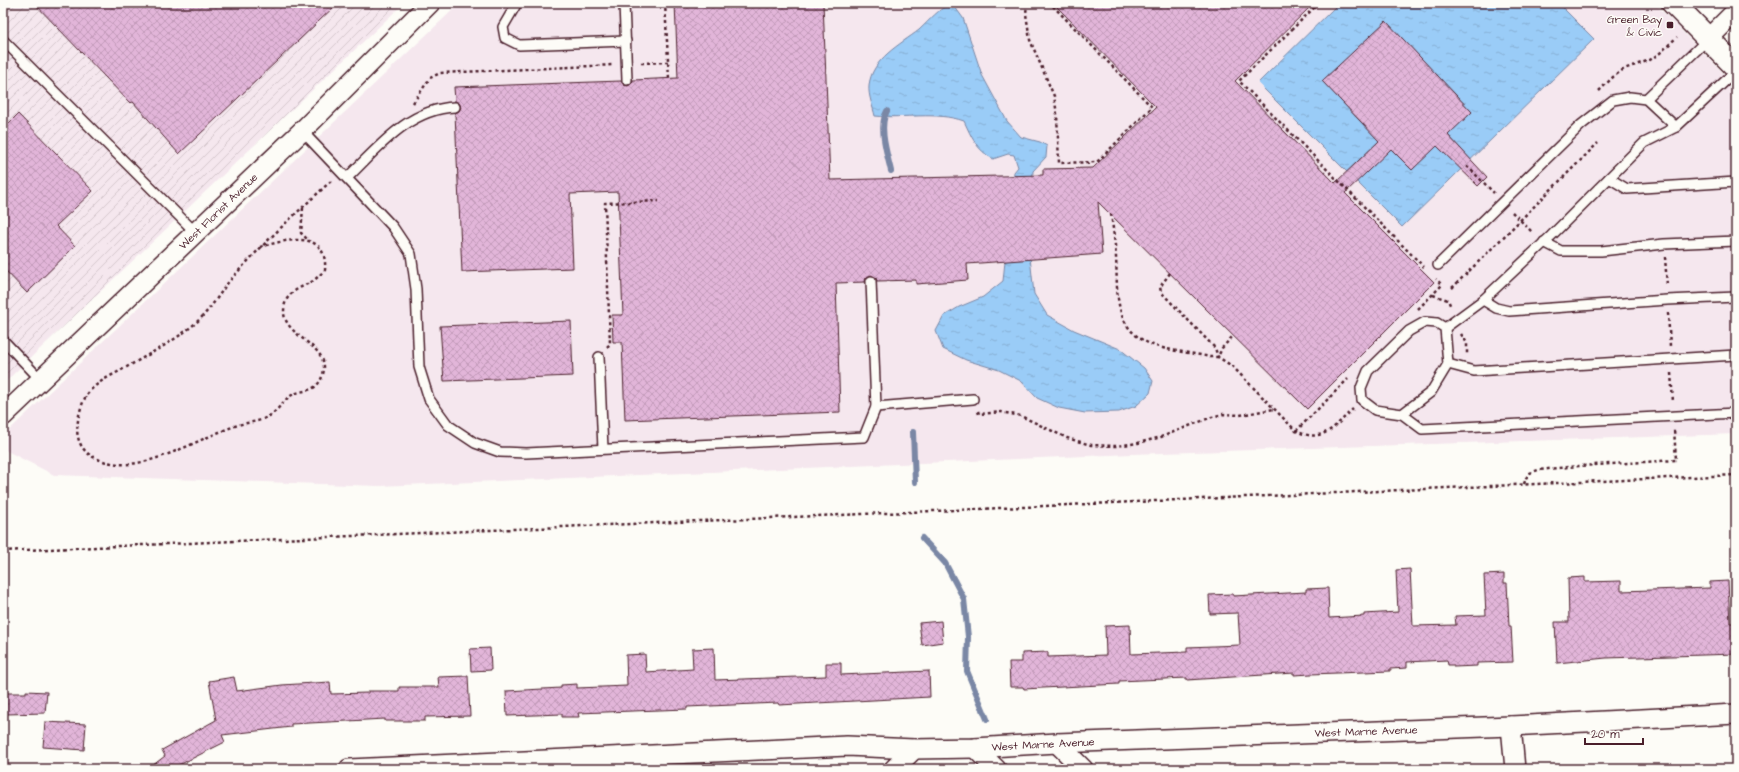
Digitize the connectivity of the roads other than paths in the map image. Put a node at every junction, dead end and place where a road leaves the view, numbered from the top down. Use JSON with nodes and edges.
{"nodes":[{"id":1,"x":517,"y":3,"type":"edge"},
{"id":2,"x":624,"y":3,"type":"edge"},
{"id":3,"x":1673,"y":3,"type":"edge"},
{"id":4,"x":428,"y":4,"type":"edge"},
{"id":5,"x":1736,"y":11,"type":"edge"},
{"id":6,"x":1708,"y":39,"type":"junction"},
{"id":7,"x":3,"y":40,"type":"edge"},
{"id":8,"x":626,"y":41,"type":"junction"},
{"id":9,"x":1736,"y":67,"type":"edge"},
{"id":10,"x":1736,"y":70,"type":"edge"},
{"id":11,"x":627,"y":80,"type":"dead end"},
{"id":12,"x":1646,"y":99,"type":"junction"},
{"id":13,"x":455,"y":107,"type":"dead end"},
{"id":14,"x":1676,"y":127,"type":"junction"},
{"id":15,"x":302,"y":130,"type":"junction"},
{"id":16,"x":347,"y":178,"type":"junction"},
{"id":17,"x":1609,"y":178,"type":"junction"},
{"id":18,"x":1736,"y":182,"type":"edge"},
{"id":19,"x":196,"y":232,"type":"junction"},
{"id":20,"x":1736,"y":241,"type":"edge"},
{"id":21,"x":1544,"y":242,"type":"junction"},
{"id":22,"x":1438,"y":265,"type":"dead end"},
{"id":23,"x":871,"y":282,"type":"dead end"},
{"id":24,"x":1736,"y":297,"type":"edge"},
{"id":25,"x":1484,"y":300,"type":"junction"},
{"id":26,"x":1446,"y":328,"type":"junction"},
{"id":27,"x":3,"y":340,"type":"edge"},
{"id":28,"x":1736,"y":355,"type":"edge"},
{"id":29,"x":599,"y":357,"type":"road end"},
{"id":30,"x":1448,"y":364,"type":"junction"},
{"id":31,"x":42,"y":380,"type":"junction"},
{"id":32,"x":973,"y":400,"type":"road end"},
{"id":33,"x":876,"y":407,"type":"junction"},
{"id":34,"x":1736,"y":413,"type":"edge"},
{"id":35,"x":1402,"y":414,"type":"junction"},
{"id":36,"x":3,"y":416,"type":"edge"},
{"id":37,"x":603,"y":449,"type":"junction"},
{"id":38,"x":1736,"y":714,"type":"edge"},
{"id":39,"x":1511,"y":726,"type":"junction"},
{"id":40,"x":1058,"y":743,"type":"junction"},
{"id":41,"x":975,"y":748,"type":"junction"},
{"id":42,"x":914,"y":749,"type":"junction"},
{"id":43,"x":350,"y":769,"type":"edge"},
{"id":44,"x":894,"y":769,"type":"edge"},
{"id":45,"x":996,"y":769,"type":"edge"},
{"id":46,"x":1083,"y":769,"type":"edge"},
{"id":47,"x":1515,"y":769,"type":"edge"}],
"edges":[{"from":1,"to":8,"type":"lane"},
{"from":2,"to":8,"type":"lane"},
{"from":3,"to":6,"type":"main road"},
{"from":4,"to":15,"type":"street","name":"West Florist Avenue"},
{"from":5,"to":6,"type":"street"},
{"from":6,"to":9,"type":"main road"},
{"from":6,"to":12,"type":"lane"},
{"from":7,"to":19,"type":"lane"},
{"from":8,"to":11,"type":"lane"},
{"from":10,"to":14,"type":"lane"},
{"from":12,"to":14,"type":"lane"},
{"from":12,"to":22,"type":"lane"},
{"from":13,"to":16,"type":"lane"},
{"from":14,"to":17,"type":"lane"},
{"from":15,"to":16,"type":"lane"},
{"from":15,"to":19,"type":"street","name":"West Florist Avenue"},
{"from":16,"to":37,"type":"lane"},
{"from":17,"to":18,"type":"lane"},
{"from":17,"to":21,"type":"lane"},
{"from":19,"to":31,"type":"street","name":"West Florist Avenue"},
{"from":20,"to":21,"type":"lane"},
{"from":21,"to":25,"type":"lane"},
{"from":23,"to":33,"type":"lane"},
{"from":24,"to":25,"type":"lane"},
{"from":25,"to":26,"type":"lane"},
{"from":26,"to":30,"type":"lane"},
{"from":26,"to":35,"type":"lane"},
{"from":27,"to":31,"type":"lane"},
{"from":28,"to":30,"type":"lane"},
{"from":29,"to":37,"type":"lane"},
{"from":30,"to":35,"type":"lane"},
{"from":31,"to":36,"type":"street","name":"West Florist Avenue"},
{"from":32,"to":33,"type":"lane"},
{"from":33,"to":37,"type":"lane"},
{"from":34,"to":35,"type":"lane"},
{"from":38,"to":39,"type":"street","name":"West Marne Avenue"},
{"from":39,"to":40,"type":"street","name":"West Marne Avenue"},
{"from":39,"to":47,"type":"street"},
{"from":40,"to":41,"type":"street","name":"West Marne Avenue"},
{"from":40,"to":46,"type":"street"},
{"from":41,"to":42,"type":"street","name":"West Marne Avenue"},
{"from":41,"to":45,"type":"street"},
{"from":42,"to":43,"type":"street","name":"West Marne Avenue"},
{"from":42,"to":44,"type":"street"}]}
